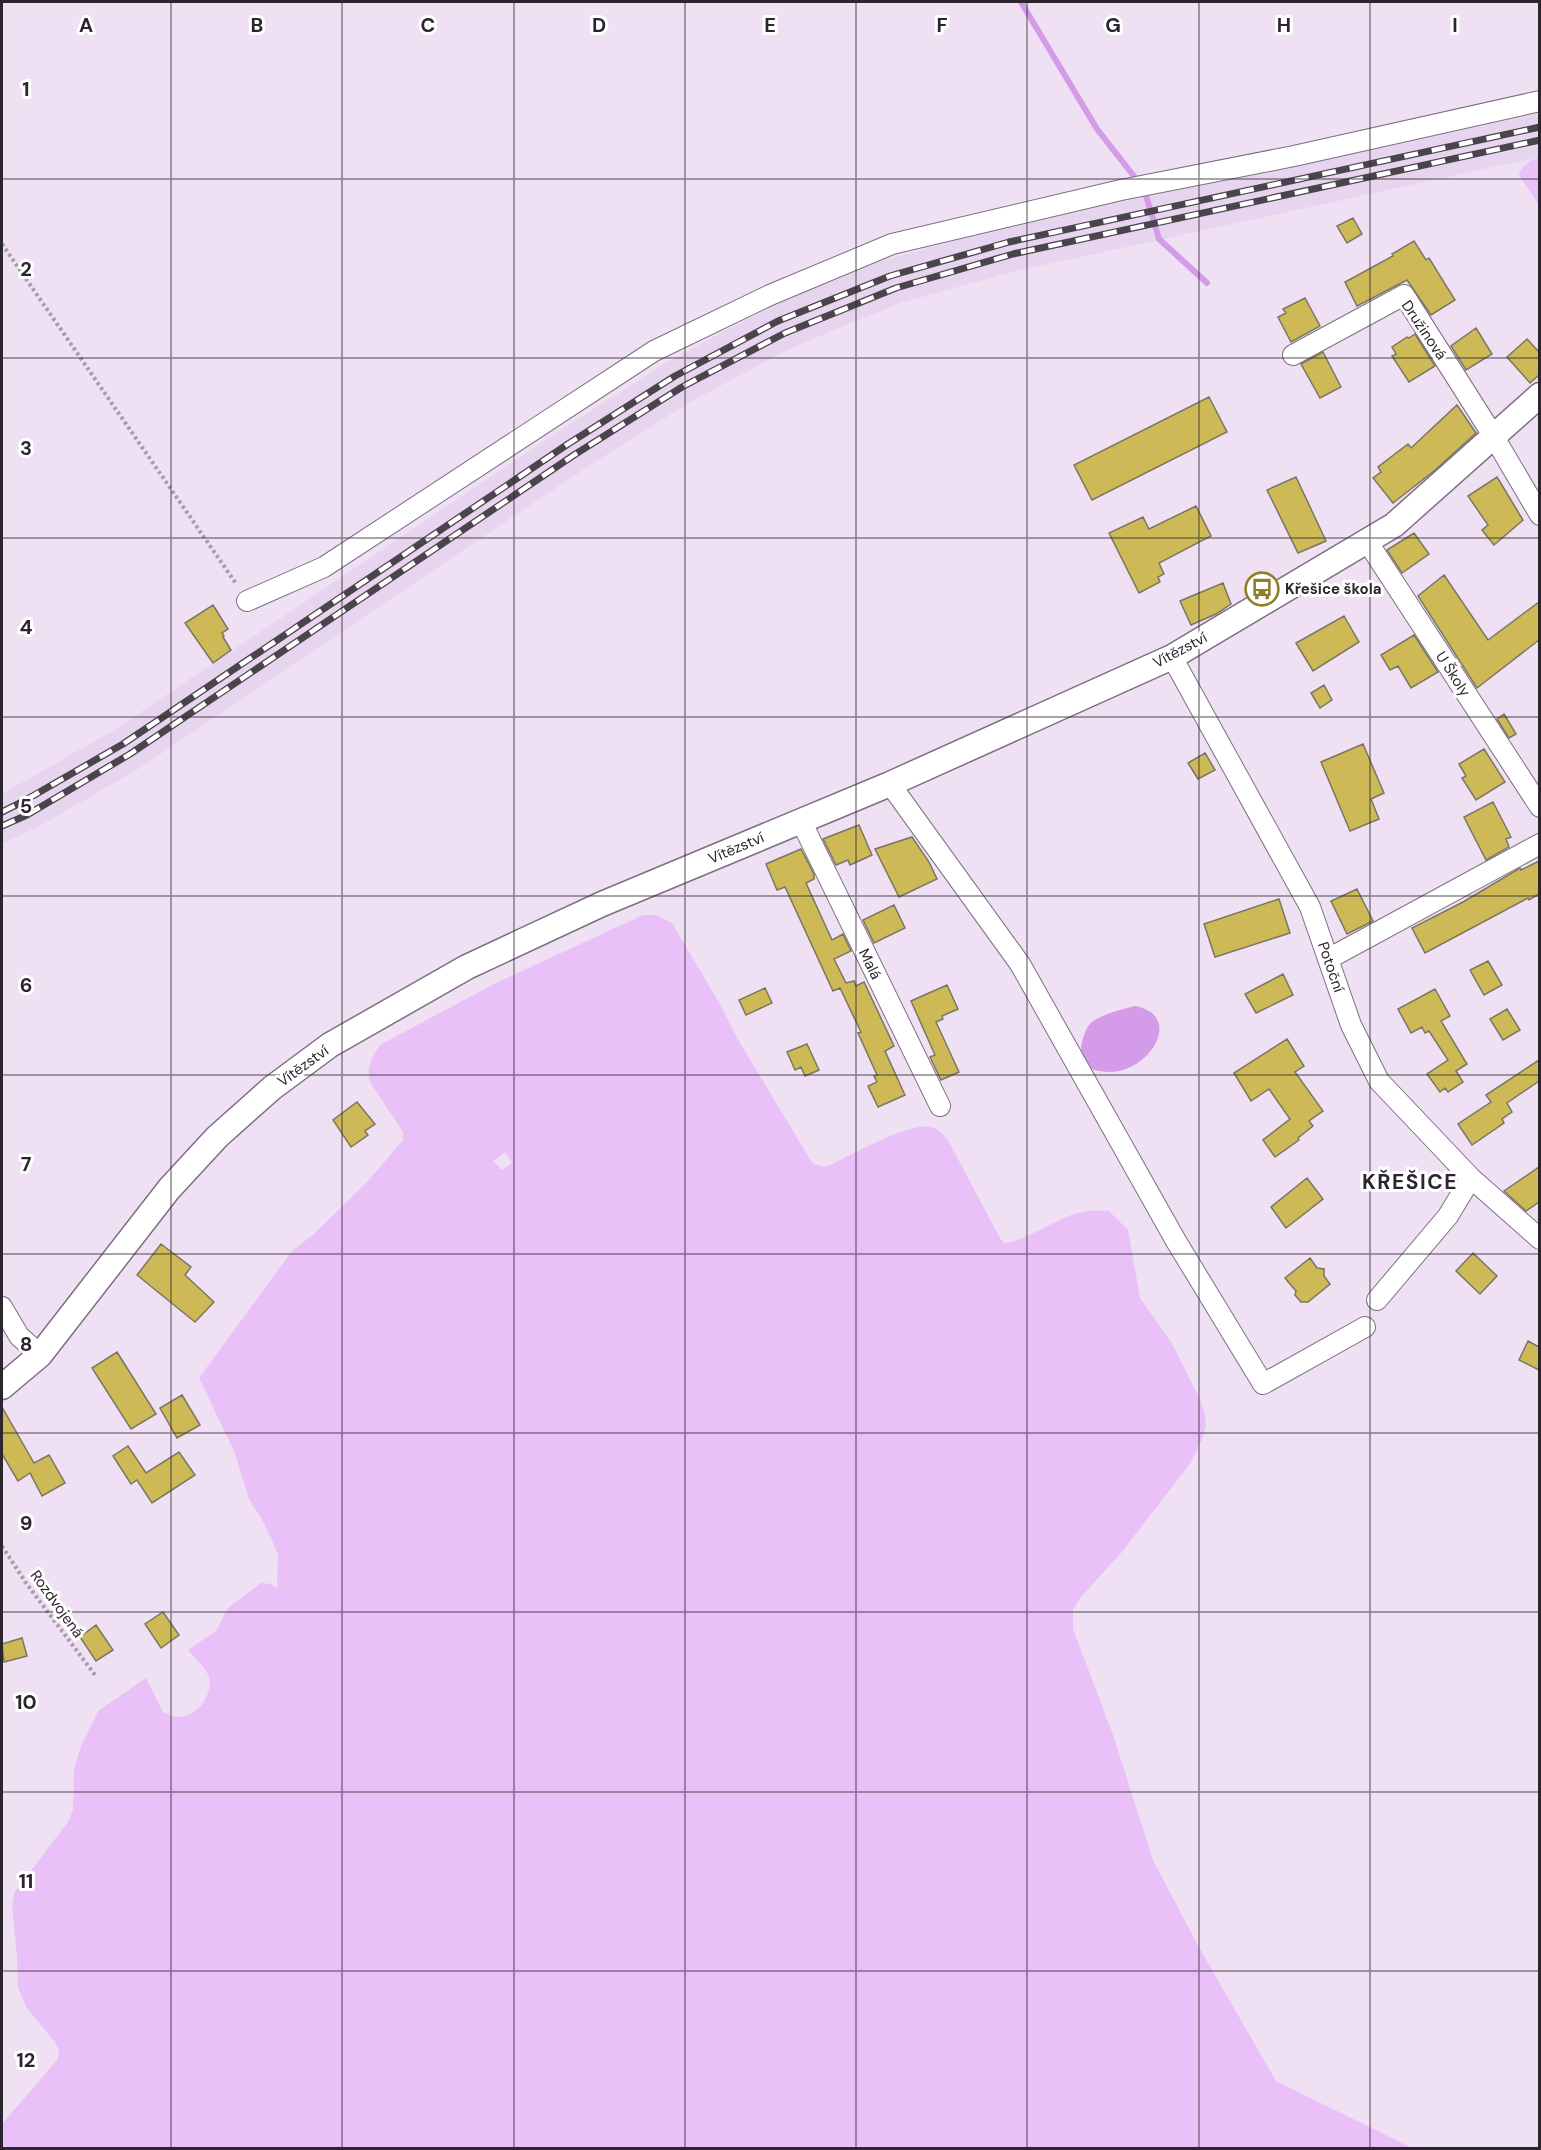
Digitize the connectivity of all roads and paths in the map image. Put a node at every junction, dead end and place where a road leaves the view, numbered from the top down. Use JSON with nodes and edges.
{"nodes":[{"id":1,"x":1539,"y":100,"type":"edge"},
{"id":2,"x":2,"y":244,"type":"edge"},
{"id":3,"x":1293,"y":355,"type":"dead end"},
{"id":4,"x":1539,"y":395,"type":"edge"},
{"id":5,"x":1494,"y":437,"type":"junction"},
{"id":6,"x":1539,"y":515,"type":"edge"},
{"id":7,"x":1367,"y":541,"type":"junction"},
{"id":8,"x":248,"y":601,"type":"joint"},
{"id":9,"x":1173,"y":657,"type":"junction"},
{"id":10,"x":890,"y":784,"type":"junction"},
{"id":11,"x":1539,"y":807,"type":"edge"},
{"id":12,"x":801,"y":821,"type":"junction"},
{"id":13,"x":1539,"y":844,"type":"edge"},
{"id":14,"x":1328,"y":959,"type":"junction"},
{"id":15,"x":940,"y":1106,"type":"dead end"},
{"id":16,"x":1471,"y":1178,"type":"junction"},
{"id":17,"x":1539,"y":1239,"type":"edge"},
{"id":18,"x":1377,"y":1300,"type":"dead end"},
{"id":19,"x":2,"y":1307,"type":"edge"},
{"id":20,"x":1365,"y":1327,"type":"dead end"},
{"id":21,"x":40,"y":1355,"type":"junction"},
{"id":22,"x":2,"y":1387,"type":"edge"},
{"id":23,"x":2,"y":1546,"type":"edge"},
{"id":24,"x":95,"y":1675,"type":"dead end"}],
"edges":[{"from":1,"to":8,"type":"street"},
{"from":2,"to":8,"type":"path"},
{"from":3,"to":5,"type":"street","name":"Družinová"},
{"from":4,"to":5,"type":"main road","name":"Vítězství"},
{"from":5,"to":6,"type":"street"},
{"from":5,"to":7,"type":"main road","name":"Vítězství"},
{"from":7,"to":9,"type":"main road","name":"Vítězství"},
{"from":7,"to":11,"type":"street","name":"U Školy"},
{"from":9,"to":10,"type":"main road","name":"Vítězství"},
{"from":9,"to":14,"type":"street","name":"Potoční"},
{"from":10,"to":12,"type":"main road","name":"Vítězství"},
{"from":10,"to":20,"type":"street"},
{"from":12,"to":15,"type":"street","name":"Malá"},
{"from":12,"to":21,"type":"main road","name":"Vítězství"},
{"from":13,"to":14,"type":"street"},
{"from":14,"to":16,"type":"street","name":"Potoční"},
{"from":16,"to":17,"type":"street","name":"Potoční"},
{"from":16,"to":18,"type":"street"},
{"from":19,"to":21,"type":"street"},
{"from":21,"to":22,"type":"main road","name":"Vítězství"},
{"from":23,"to":24,"type":"path","name":"Rozdvojená"}]}
